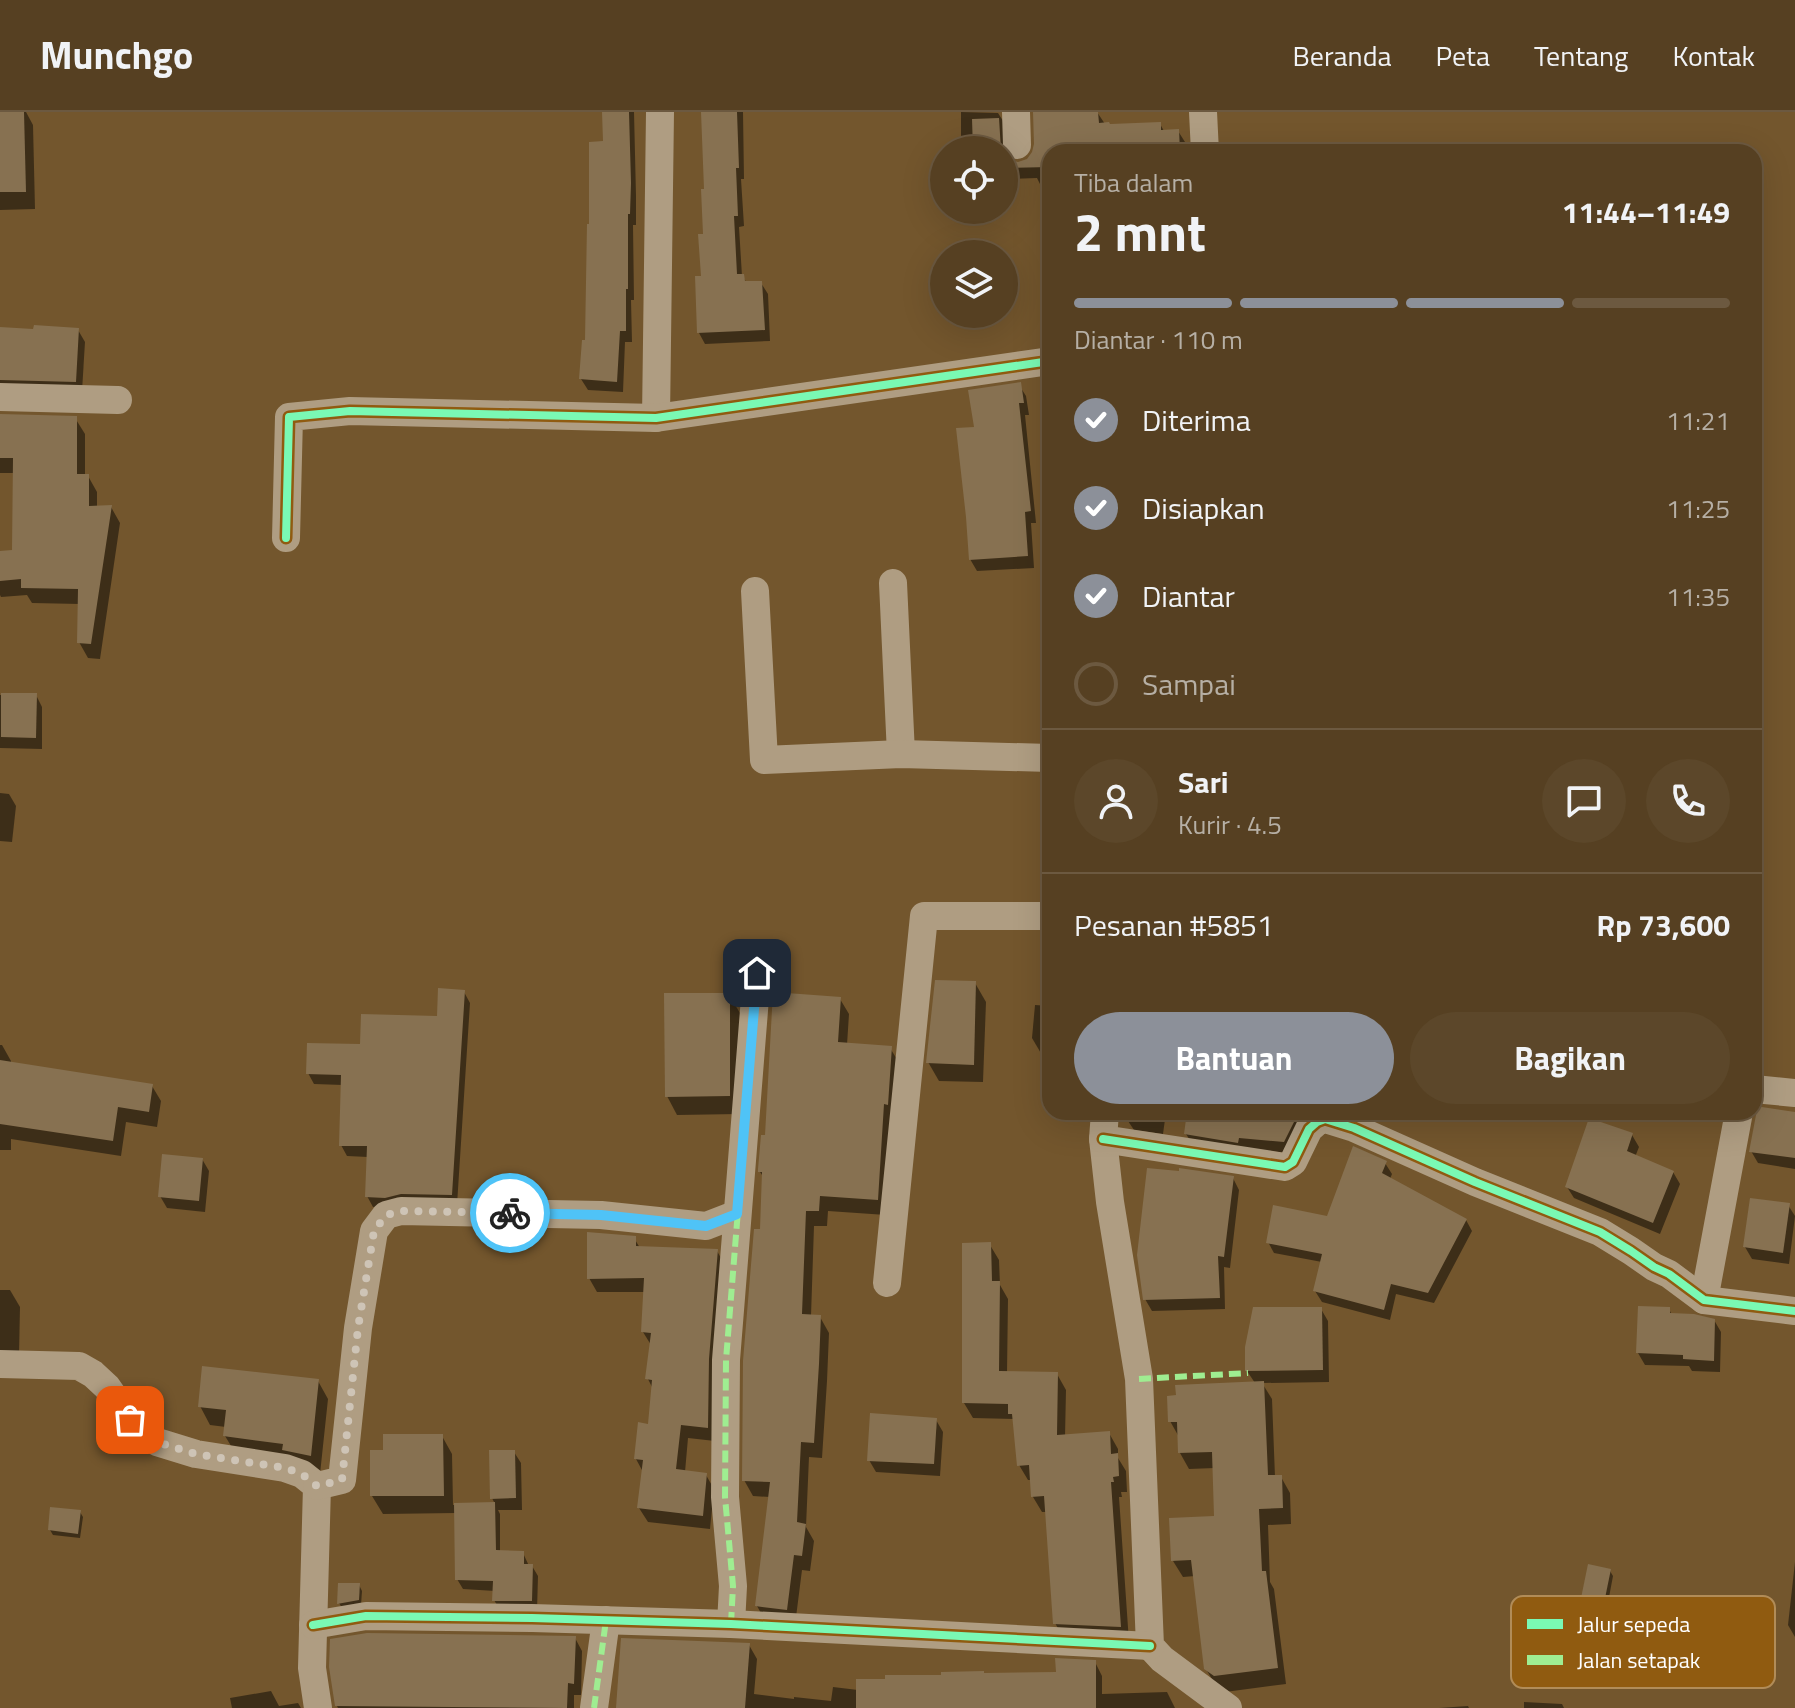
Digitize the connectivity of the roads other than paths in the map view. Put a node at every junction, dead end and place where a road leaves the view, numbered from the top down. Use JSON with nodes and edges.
{"nodes":[{"id":1,"x":660,"y":112,"type":"edge"},
{"id":2,"x":1016,"y":112,"type":"edge"},
{"id":3,"x":1203,"y":112,"type":"edge"},
{"id":4,"x":1017,"y":136,"type":"edge"},
{"id":5,"x":1205,"y":144,"type":"edge"},
{"id":6,"x":1042,"y":362,"type":"edge"},
{"id":7,"x":0,"y":397,"type":"edge"},
{"id":8,"x":118,"y":400,"type":"dead end"},
{"id":9,"x":656,"y":418,"type":"junction"},
{"id":10,"x":286,"y":538,"type":"dead end"},
{"id":11,"x":893,"y":583,"type":"dead end"},
{"id":12,"x":755,"y":591,"type":"dead end"},
{"id":13,"x":901,"y":754,"type":"junction"},
{"id":14,"x":1042,"y":758,"type":"edge"},
{"id":15,"x":1042,"y":916,"type":"edge"},
{"id":16,"x":757,"y":973,"type":"dead end"},
{"id":17,"x":1762,"y":1090,"type":"edge"},
{"id":18,"x":1795,"y":1093,"type":"edge"},
{"id":19,"x":1322,"y":1120,"type":"edge"},
{"id":20,"x":1328,"y":1120,"type":"edge"},
{"id":21,"x":1738,"y":1120,"type":"edge"},
{"id":22,"x":1104,"y":1126,"type":"edge"},
{"id":23,"x":737,"y":1214,"type":"junction"},
{"id":24,"x":887,"y":1283,"type":"dead end"},
{"id":25,"x":1704,"y":1300,"type":"junction"},
{"id":26,"x":1795,"y":1311,"type":"edge"},
{"id":27,"x":0,"y":1364,"type":"edge"},
{"id":28,"x":317,"y":1486,"type":"junction"},
{"id":29,"x":606,"y":1620,"type":"junction"},
{"id":30,"x":731,"y":1624,"type":"junction"},
{"id":31,"x":313,"y":1625,"type":"junction"},
{"id":32,"x":1150,"y":1646,"type":"junction"},
{"id":33,"x":318,"y":1708,"type":"edge"},
{"id":34,"x":594,"y":1708,"type":"edge"},
{"id":35,"x":1228,"y":1708,"type":"edge"}],
"edges":[{"from":1,"to":9,"type":"street"},
{"from":2,"to":4,"type":"street"},
{"from":3,"to":5,"type":"street"},
{"from":6,"to":9,"type":"street"},
{"from":7,"to":8,"type":"street"},
{"from":9,"to":10,"type":"street"},
{"from":11,"to":13,"type":"street"},
{"from":12,"to":13,"type":"street"},
{"from":13,"to":14,"type":"street"},
{"from":15,"to":24,"type":"street"},
{"from":16,"to":23,"type":"street"},
{"from":17,"to":18,"type":"street"},
{"from":19,"to":22,"type":"street"},
{"from":20,"to":25,"type":"street"},
{"from":21,"to":25,"type":"street"},
{"from":22,"to":32,"type":"street"},
{"from":23,"to":28,"type":"street"},
{"from":23,"to":30,"type":"street"},
{"from":25,"to":26,"type":"street"},
{"from":27,"to":28,"type":"street"},
{"from":28,"to":31,"type":"street"},
{"from":29,"to":30,"type":"street"},
{"from":29,"to":31,"type":"street"},
{"from":29,"to":34,"type":"street"},
{"from":30,"to":32,"type":"street"},
{"from":31,"to":33,"type":"street"},
{"from":32,"to":35,"type":"street"}]}
